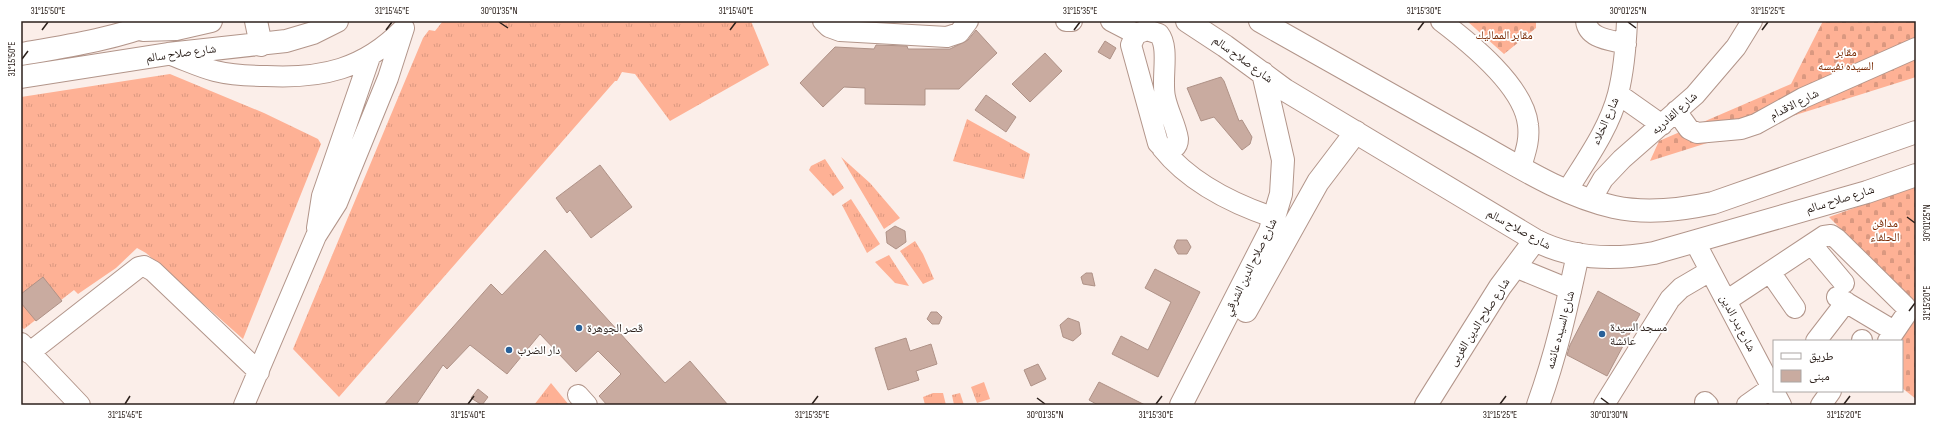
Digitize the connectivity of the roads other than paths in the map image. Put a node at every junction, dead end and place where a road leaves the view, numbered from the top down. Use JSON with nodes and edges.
{"nodes":[{"id":1,"x":160,"y":21,"type":"edge"},
{"id":2,"x":211,"y":21,"type":"edge"},
{"id":3,"x":256,"y":21,"type":"edge"},
{"id":4,"x":337,"y":21,"type":"edge"},
{"id":5,"x":823,"y":21,"type":"edge"},
{"id":6,"x":968,"y":21,"type":"edge"},
{"id":7,"x":1066,"y":21,"type":"edge"},
{"id":8,"x":1072,"y":21,"type":"edge"},
{"id":9,"x":1111,"y":21,"type":"edge"},
{"id":10,"x":1187,"y":21,"type":"edge"},
{"id":11,"x":1260,"y":21,"type":"edge"},
{"id":12,"x":1440,"y":21,"type":"edge"},
{"id":13,"x":1586,"y":21,"type":"edge"},
{"id":14,"x":1628,"y":21,"type":"edge"},
{"id":15,"x":1752,"y":21,"type":"edge"},
{"id":16,"x":407,"y":25,"type":"edge"},
{"id":17,"x":138,"y":30,"type":"junction"},
{"id":18,"x":1136,"y":34,"type":"junction"},
{"id":19,"x":1626,"y":44,"type":"junction"},
{"id":20,"x":261,"y":45,"type":"junction"},
{"id":21,"x":1916,"y":48,"type":"edge"},
{"id":22,"x":21,"y":54,"type":"edge"},
{"id":23,"x":168,"y":54,"type":"junction"},
{"id":24,"x":370,"y":57,"type":"junction"},
{"id":25,"x":1263,"y":73,"type":"junction"},
{"id":26,"x":21,"y":78,"type":"edge"},
{"id":27,"x":1618,"y":94,"type":"junction"},
{"id":28,"x":1676,"y":111,"type":"junction"},
{"id":29,"x":1662,"y":125,"type":"junction"},
{"id":30,"x":1356,"y":132,"type":"junction"},
{"id":31,"x":1916,"y":132,"type":"edge"},
{"id":32,"x":1170,"y":143,"type":"junction"},
{"id":33,"x":1521,"y":167,"type":"junction"},
{"id":34,"x":1916,"y":175,"type":"edge"},
{"id":35,"x":1567,"y":191,"type":"junction"},
{"id":36,"x":1591,"y":200,"type":"junction"},
{"id":37,"x":1274,"y":218,"type":"junction"},
{"id":38,"x":316,"y":236,"type":"junction"},
{"id":39,"x":1535,"y":240,"type":"junction"},
{"id":40,"x":1694,"y":242,"type":"junction"},
{"id":41,"x":1812,"y":245,"type":"junction"},
{"id":42,"x":1578,"y":254,"type":"junction"},
{"id":43,"x":1515,"y":267,"type":"junction"},
{"id":44,"x":1710,"y":271,"type":"junction"},
{"id":45,"x":1770,"y":272,"type":"junction"},
{"id":46,"x":1571,"y":290,"type":"junction"},
{"id":47,"x":1842,"y":294,"type":"junction"},
{"id":48,"x":1726,"y":301,"type":"junction"},
{"id":49,"x":1795,"y":308,"type":"dead end"},
{"id":50,"x":1891,"y":336,"type":"edge"},
{"id":51,"x":1817,"y":340,"type":"edge"},
{"id":52,"x":25,"y":348,"type":"edge"},
{"id":53,"x":259,"y":372,"type":"junction"},
{"id":54,"x":1772,"y":385,"type":"edge"},
{"id":55,"x":1775,"y":392,"type":"edge"},
{"id":56,"x":1830,"y":392,"type":"edge"},
{"id":57,"x":80,"y":405,"type":"edge"},
{"id":58,"x":244,"y":405,"type":"edge"},
{"id":59,"x":1181,"y":405,"type":"edge"},
{"id":60,"x":1198,"y":405,"type":"edge"},
{"id":61,"x":1426,"y":405,"type":"edge"},
{"id":62,"x":1538,"y":405,"type":"edge"},
{"id":63,"x":1604,"y":405,"type":"edge"},
{"id":64,"x":1747,"y":405,"type":"edge"},
{"id":65,"x":1781,"y":405,"type":"edge"},
{"id":66,"x":1821,"y":405,"type":"edge"}],
"edges":[{"from":1,"to":17,"type":"main road"},
{"from":2,"to":17,"type":"main road"},
{"from":3,"to":20,"type":"main road"},
{"from":4,"to":20,"type":"main road","name":"شارع صلاح سالم"},
{"from":5,"to":6,"type":"street"},
{"from":7,"to":8,"type":"street"},
{"from":9,"to":18,"type":"street"},
{"from":10,"to":25,"type":"main road","name":"شارع صلاح سالم"},
{"from":11,"to":33,"type":"main road"},
{"from":12,"to":33,"type":"street"},
{"from":13,"to":19,"type":"street"},
{"from":14,"to":19,"type":"street","name":"شارع الخلاء"},
{"from":15,"to":28,"type":"street","name":"شارع القادريه"},
{"from":16,"to":24,"type":"street"},
{"from":16,"to":38,"type":"street"},
{"from":17,"to":22,"type":"main road"},
{"from":18,"to":32,"type":"street"},
{"from":18,"to":32,"type":"street"},
{"from":19,"to":27,"type":"street","name":"شارع الخلاء"},
{"from":20,"to":23,"type":"main road","name":"شارع صلاح سالم"},
{"from":21,"to":28,"type":"street","name":"شارع الاقدام"},
{"from":23,"to":24,"type":"street"},
{"from":23,"to":26,"type":"main road","name":"شارع صلاح سالم"},
{"from":24,"to":38,"type":"street"},
{"from":25,"to":30,"type":"main road","name":"شارع صلاح سالم"},
{"from":25,"to":37,"type":"main road","name":"شارع صلاح الدين الشرقي"},
{"from":27,"to":29,"type":"street"},
{"from":27,"to":35,"type":"street","name":"شارع الخلاء"},
{"from":28,"to":29,"type":"street","name":"شارع القادريه"},
{"from":29,"to":36,"type":"street","name":"شارع القادريه"},
{"from":30,"to":39,"type":"main road","name":"شارع صلاح سالم"},
{"from":30,"to":60,"type":"main road","name":"شارع صلاح الدين الشرقي"},
{"from":31,"to":36,"type":"main road"},
{"from":32,"to":37,"type":"street"},
{"from":33,"to":35,"type":"main road"},
{"from":34,"to":40,"type":"main road","name":"شارع صلاح سالم"},
{"from":35,"to":36,"type":"main road"},
{"from":37,"to":59,"type":"main road","name":"شارع صلاح الدين الشرقي"},
{"from":38,"to":53,"type":"street"},
{"from":39,"to":42,"type":"main road","name":"شارع صلاح سالم"},
{"from":39,"to":43,"type":"main road","name":"شارع صلاح الدين الغربى"},
{"from":40,"to":42,"type":"main road","name":"شارع صلاح سالم"},
{"from":40,"to":44,"type":"street","name":"شارع بدر الدين"},
{"from":41,"to":45,"type":"street"},
{"from":41,"to":47,"type":"street"},
{"from":41,"to":50,"type":"street"},
{"from":42,"to":46,"type":"main road","name":"شارع السيده عائشه"},
{"from":43,"to":46,"type":"street"},
{"from":43,"to":61,"type":"main road","name":"شارع صلاح الدين الغربى"},
{"from":44,"to":48,"type":"street","name":"شارع بدر الدين"},
{"from":44,"to":63,"type":"street"},
{"from":45,"to":48,"type":"street"},
{"from":45,"to":49,"type":"street"},
{"from":46,"to":62,"type":"main road","name":"شارع السيده عائشه"},
{"from":47,"to":50,"type":"street"},
{"from":47,"to":51,"type":"street"},
{"from":48,"to":54,"type":"street","name":"شارع بدر الدين"},
{"from":52,"to":53,"type":"street"},
{"from":52,"to":57,"type":"street"},
{"from":53,"to":58,"type":"street"},
{"from":54,"to":64,"type":"street"},
{"from":55,"to":65,"type":"street","name":"شارع بدر الدين"},
{"from":56,"to":66,"type":"street"}]}
